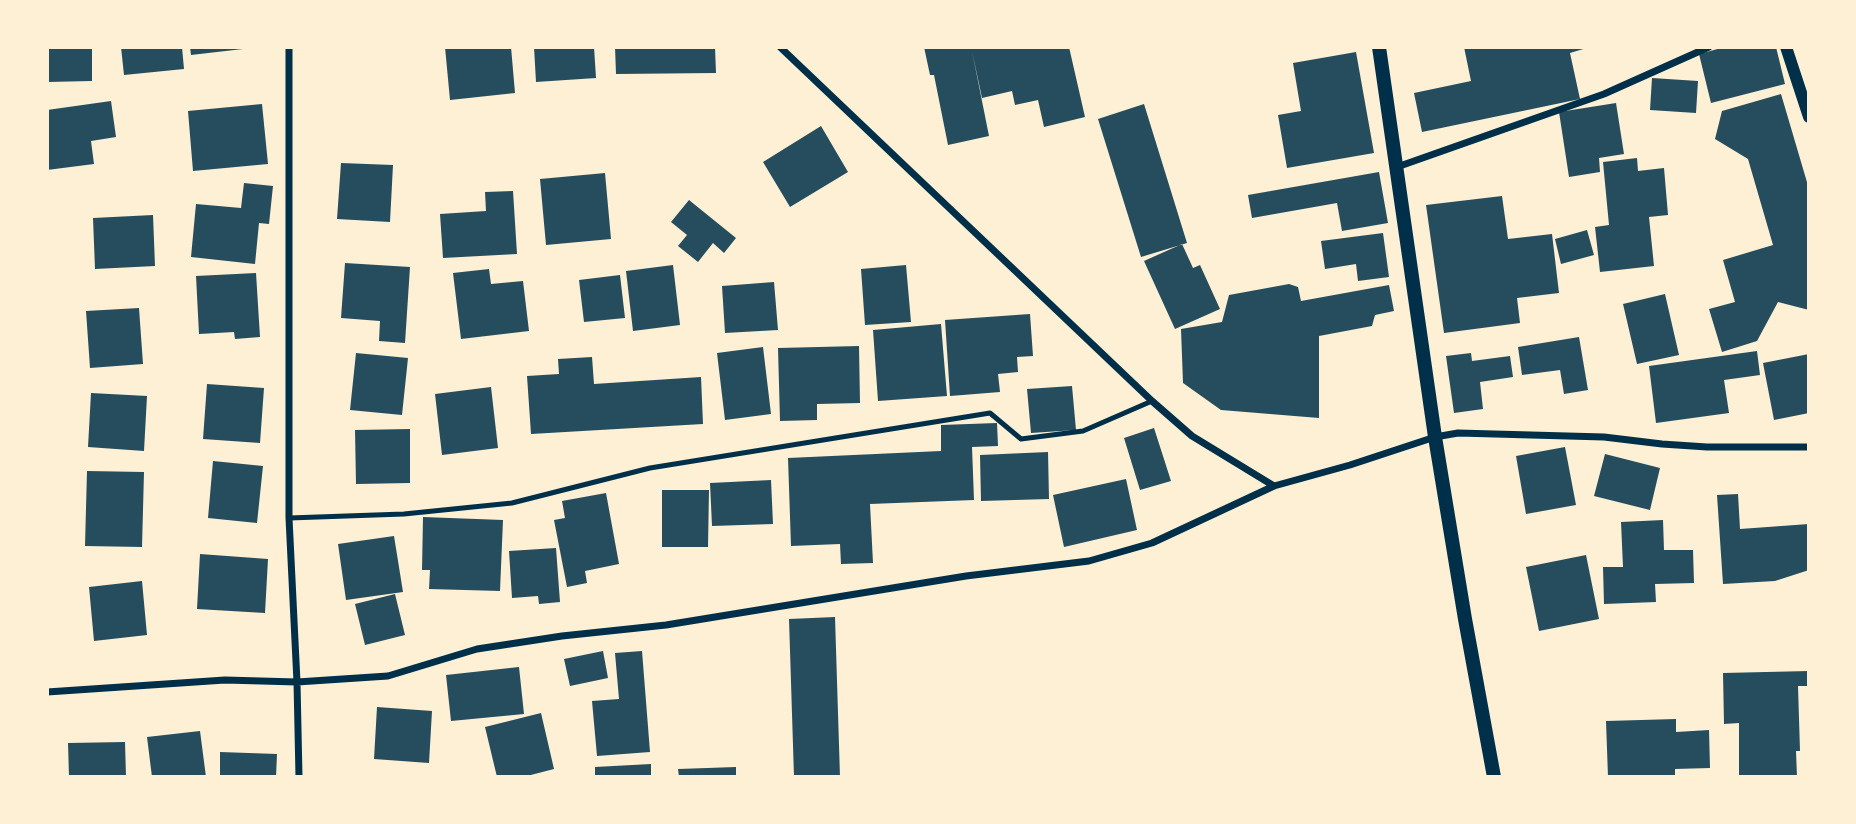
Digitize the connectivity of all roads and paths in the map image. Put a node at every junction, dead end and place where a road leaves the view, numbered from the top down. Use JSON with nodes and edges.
{"nodes":[{"id":1,"x":289,"y":47,"type":"edge"},
{"id":2,"x":780,"y":47,"type":"edge"},
{"id":3,"x":1379,"y":47,"type":"edge"},
{"id":4,"x":1709,"y":47,"type":"edge"},
{"id":5,"x":1786,"y":47,"type":"edge"},
{"id":6,"x":1809,"y":117,"type":"edge"},
{"id":7,"x":1396,"y":167,"type":"junction"},
{"id":8,"x":1152,"y":401,"type":"junction"},
{"id":9,"x":1435,"y":437,"type":"junction"},
{"id":10,"x":1809,"y":447,"type":"edge"},
{"id":11,"x":1274,"y":486,"type":"junction"},
{"id":12,"x":289,"y":518,"type":"junction"},
{"id":13,"x":297,"y":682,"type":"junction"},
{"id":14,"x":47,"y":692,"type":"edge"},
{"id":15,"x":299,"y":777,"type":"edge"},
{"id":16,"x":1494,"y":777,"type":"edge"}],
"edges":[{"from":1,"to":12,"type":"street"},
{"from":2,"to":8,"type":"street"},
{"from":3,"to":7,"type":"main road"},
{"from":4,"to":7,"type":"street"},
{"from":5,"to":6,"type":"street"},
{"from":7,"to":9,"type":"main road"},
{"from":8,"to":11,"type":"street"},
{"from":8,"to":12,"type":"lane"},
{"from":9,"to":10,"type":"street"},
{"from":9,"to":11,"type":"street"},
{"from":9,"to":16,"type":"main road"},
{"from":11,"to":13,"type":"street"},
{"from":12,"to":13,"type":"street"},
{"from":13,"to":14,"type":"street"},
{"from":13,"to":15,"type":"street"}]}
